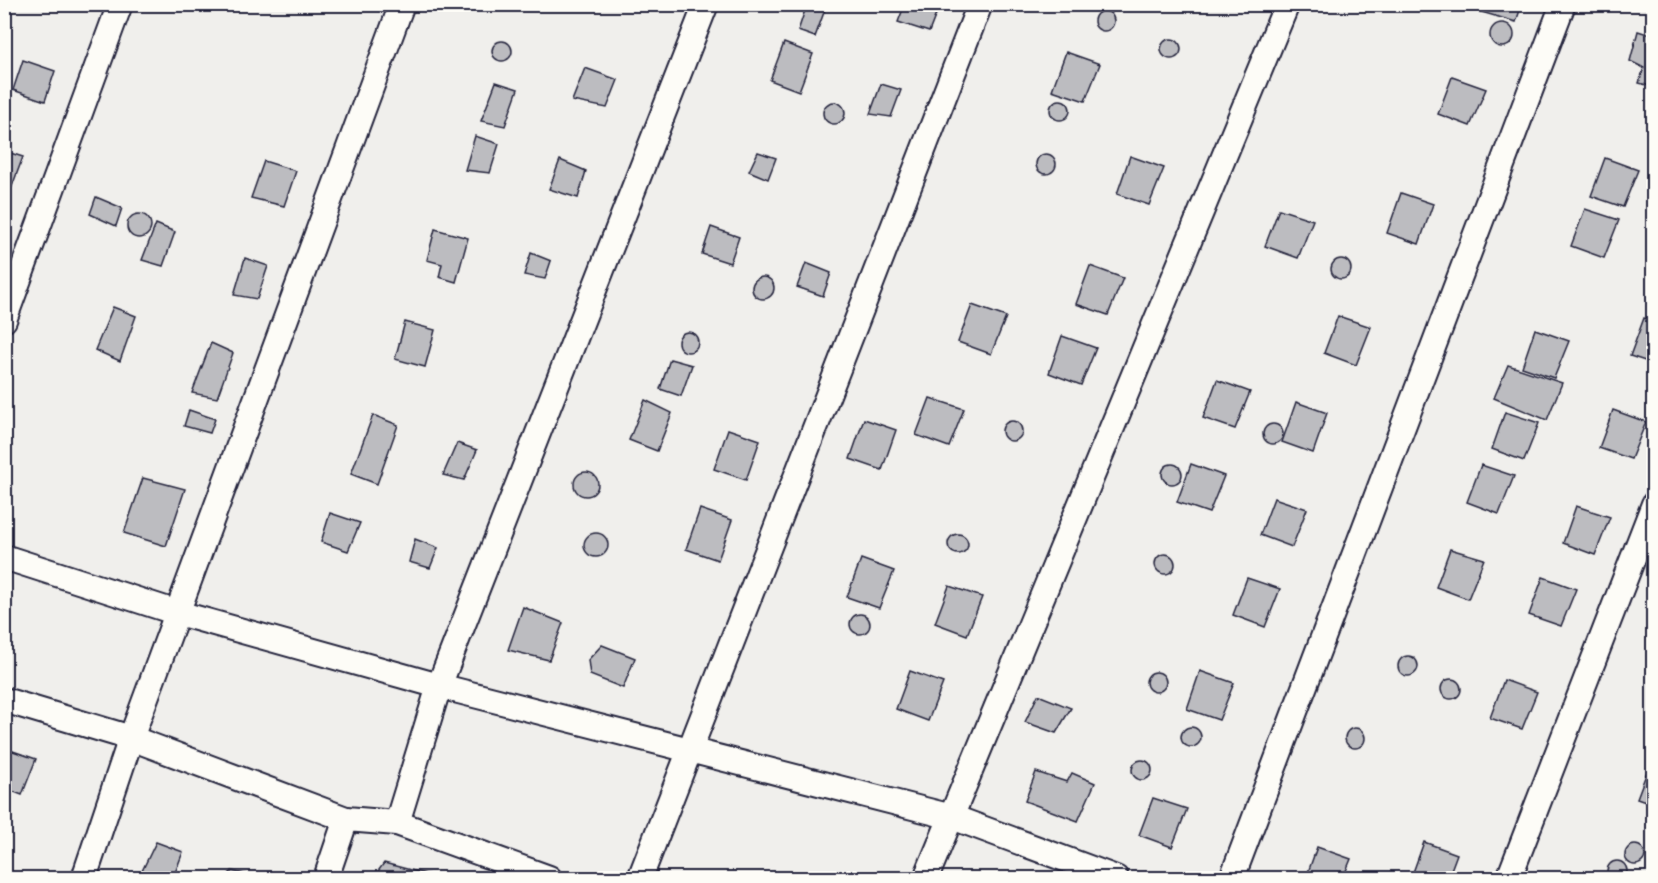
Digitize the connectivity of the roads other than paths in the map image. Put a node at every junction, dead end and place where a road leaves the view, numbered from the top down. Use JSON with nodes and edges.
{"nodes":[{"id":1,"x":120,"y":4,"type":"edge"},
{"id":2,"x":402,"y":4,"type":"edge"},
{"id":3,"x":706,"y":4,"type":"edge"},
{"id":4,"x":980,"y":4,"type":"edge"},
{"id":5,"x":1287,"y":4,"type":"edge"},
{"id":6,"x":1563,"y":4,"type":"edge"},
{"id":7,"x":4,"y":320,"type":"edge"},
{"id":8,"x":1653,"y":504,"type":"edge"},
{"id":9,"x":4,"y":557,"type":"edge"},
{"id":10,"x":178,"y":613,"type":"junction"},
{"id":11,"x":439,"y":686,"type":"junction"},
{"id":12,"x":4,"y":699,"type":"edge"},
{"id":13,"x":131,"y":738,"type":"junction"},
{"id":14,"x":691,"y":750,"type":"junction"},
{"id":15,"x":952,"y":817,"type":"junction"},
{"id":16,"x":346,"y":819,"type":"junction"},
{"id":17,"x":397,"y":823,"type":"junction"},
{"id":18,"x":84,"y":879,"type":"edge"},
{"id":19,"x":326,"y":879,"type":"edge"},
{"id":20,"x":549,"y":879,"type":"edge"},
{"id":21,"x":640,"y":879,"type":"edge"},
{"id":22,"x":926,"y":879,"type":"edge"},
{"id":23,"x":1116,"y":879,"type":"edge"},
{"id":24,"x":1232,"y":879,"type":"edge"},
{"id":25,"x":1509,"y":879,"type":"edge"}],
"edges":[{"from":1,"to":7,"type":"street"},
{"from":2,"to":10,"type":"street"},
{"from":3,"to":11,"type":"street"},
{"from":4,"to":14,"type":"street"},
{"from":5,"to":15,"type":"street"},
{"from":6,"to":24,"type":"street"},
{"from":8,"to":25,"type":"street"},
{"from":9,"to":10,"type":"street"},
{"from":10,"to":11,"type":"street"},
{"from":10,"to":13,"type":"street"},
{"from":11,"to":14,"type":"street"},
{"from":11,"to":17,"type":"street"},
{"from":12,"to":13,"type":"street"},
{"from":13,"to":16,"type":"street"},
{"from":13,"to":18,"type":"street"},
{"from":14,"to":15,"type":"street"},
{"from":14,"to":21,"type":"street"},
{"from":15,"to":22,"type":"street"},
{"from":15,"to":23,"type":"street"},
{"from":16,"to":17,"type":"street"},
{"from":16,"to":19,"type":"street"},
{"from":17,"to":20,"type":"street"}]}
